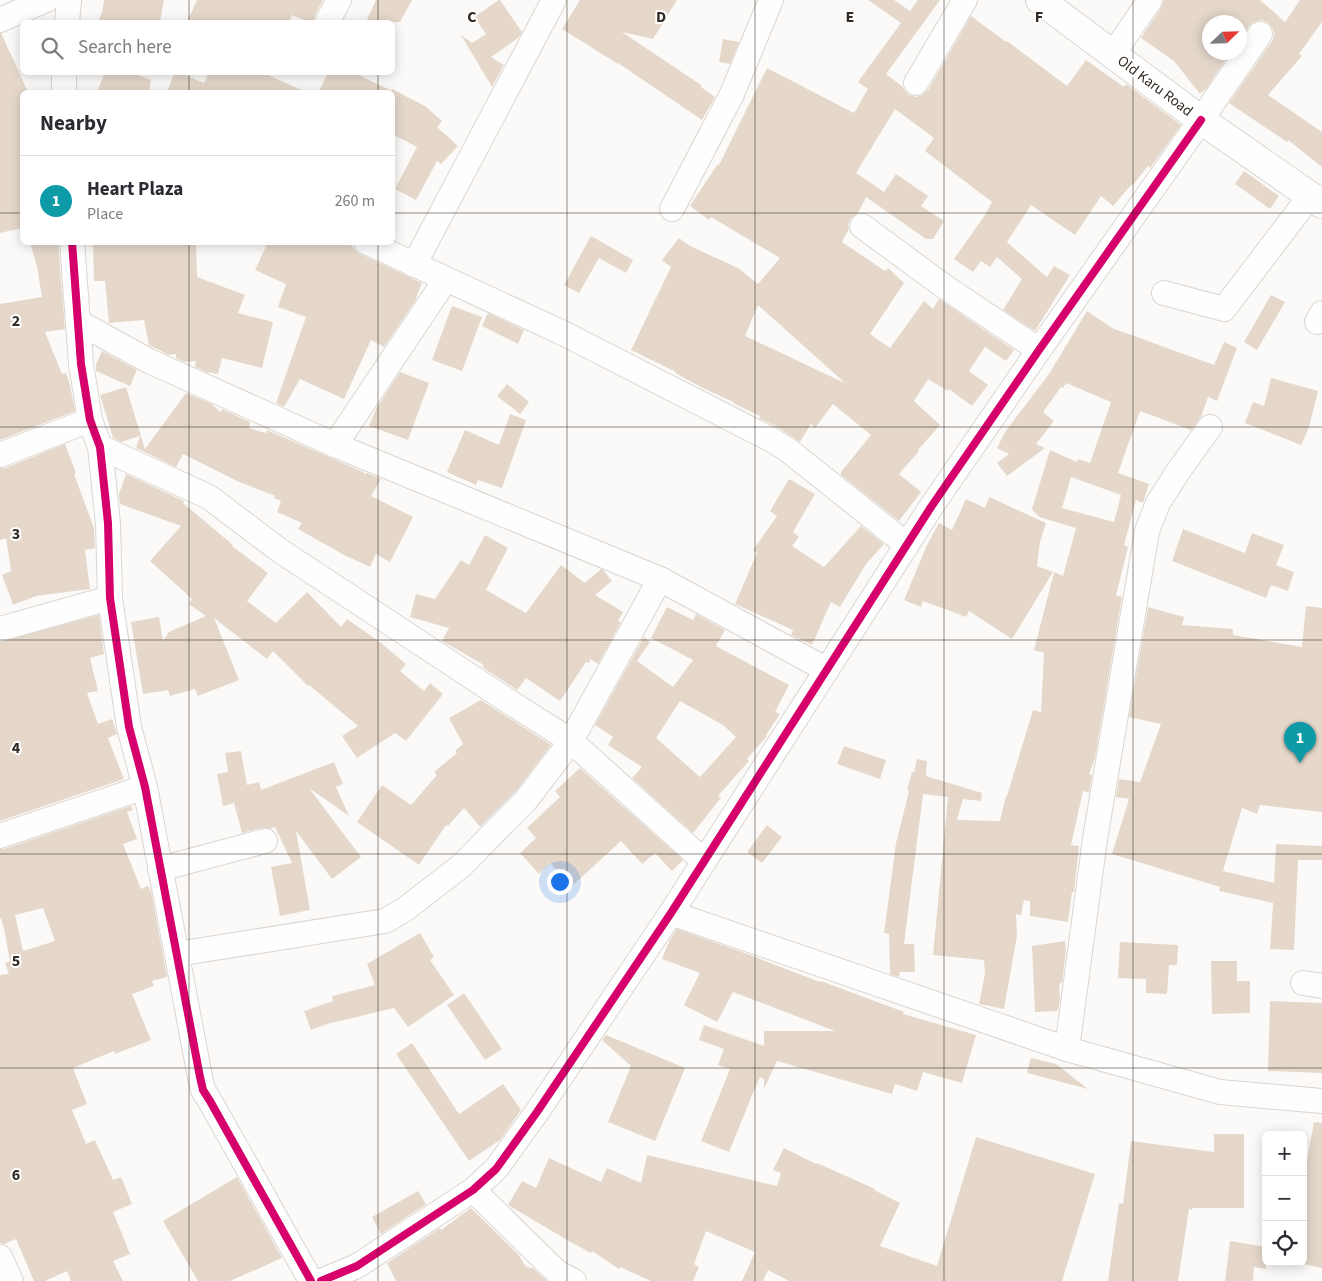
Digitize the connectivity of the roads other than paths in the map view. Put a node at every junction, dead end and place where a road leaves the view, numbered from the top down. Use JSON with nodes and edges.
{"nodes":[{"id":1,"x":46,"y":0,"type":"edge"},
{"id":2,"x":69,"y":0,"type":"edge"},
{"id":3,"x":339,"y":0,"type":"edge"},
{"id":4,"x":554,"y":0,"type":"edge"},
{"id":5,"x":771,"y":0,"type":"edge"},
{"id":6,"x":966,"y":0,"type":"edge"},
{"id":7,"x":1040,"y":0,"type":"edge"},
{"id":8,"x":1150,"y":0,"type":"edge"},
{"id":9,"x":0,"y":20,"type":"edge"},
{"id":10,"x":67,"y":20,"type":"edge"},
{"id":11,"x":328,"y":20,"type":"edge"},
{"id":12,"x":1260,"y":34,"type":"dead end"},
{"id":13,"x":1113,"y":54,"type":"junction"},
{"id":14,"x":64,"y":75,"type":"edge"},
{"id":15,"x":916,"y":83,"type":"dead end"},
{"id":16,"x":64,"y":90,"type":"edge"},
{"id":17,"x":1201,"y":120,"type":"junction"},
{"id":18,"x":1316,"y":200,"type":"edge"},
{"id":19,"x":672,"y":208,"type":"dead end"},
{"id":20,"x":862,"y":226,"type":"dead end"},
{"id":21,"x":72,"y":245,"type":"edge"},
{"id":22,"x":372,"y":245,"type":"edge"},
{"id":23,"x":414,"y":265,"type":"junction"},
{"id":24,"x":446,"y":280,"type":"junction"},
{"id":25,"x":1164,"y":293,"type":"dead end"},
{"id":26,"x":78,"y":322,"type":"junction"},
{"id":27,"x":1039,"y":350,"type":"junction"},
{"id":28,"x":90,"y":420,"type":"junction"},
{"id":29,"x":1210,"y":427,"type":"dead end"},
{"id":30,"x":335,"y":445,"type":"junction"},
{"id":31,"x":100,"y":447,"type":"junction"},
{"id":32,"x":0,"y":455,"type":"edge"},
{"id":33,"x":907,"y":545,"type":"junction"},
{"id":34,"x":660,"y":579,"type":"junction"},
{"id":35,"x":110,"y":598,"type":"junction"},
{"id":36,"x":0,"y":628,"type":"edge"},
{"id":37,"x":827,"y":670,"type":"junction"},
{"id":38,"x":571,"y":740,"type":"junction"},
{"id":39,"x":145,"y":787,"type":"junction"},
{"id":40,"x":0,"y":836,"type":"edge"},
{"id":41,"x":265,"y":841,"type":"dead end"},
{"id":42,"x":704,"y":862,"type":"junction"},
{"id":43,"x":160,"y":869,"type":"junction"},
{"id":44,"x":671,"y":913,"type":"junction"},
{"id":45,"x":177,"y":954,"type":"junction"},
{"id":46,"x":1067,"y":1049,"type":"junction"},
{"id":47,"x":1322,"y":1101,"type":"edge"},
{"id":48,"x":473,"y":1190,"type":"junction"},
{"id":49,"x":0,"y":1258,"type":"edge"},
{"id":50,"x":362,"y":1273,"type":"edge"},
{"id":51,"x":11,"y":1281,"type":"edge"},
{"id":52,"x":311,"y":1281,"type":"edge"},
{"id":53,"x":321,"y":1281,"type":"edge"},
{"id":54,"x":574,"y":1281,"type":"edge"}],
"edges":[{"from":1,"to":9,"type":"street"},
{"from":2,"to":10,"type":"street"},
{"from":3,"to":11,"type":"street"},
{"from":4,"to":23,"type":"street"},
{"from":5,"to":19,"type":"street"},
{"from":6,"to":15,"type":"street"},
{"from":7,"to":13,"type":"main road","name":"Old Karu Road"},
{"from":8,"to":13,"type":"street"},
{"from":12,"to":17,"type":"street"},
{"from":13,"to":17,"type":"main road","name":"Old Karu Road"},
{"from":14,"to":16,"type":"street"},
{"from":17,"to":18,"type":"main road","name":"Old Karu Road"},
{"from":17,"to":27,"type":"street"},
{"from":18,"to":25,"type":"street"},
{"from":20,"to":27,"type":"street"},
{"from":21,"to":26,"type":"street"},
{"from":22,"to":23,"type":"street"},
{"from":23,"to":24,"type":"street"},
{"from":24,"to":30,"type":"street"},
{"from":24,"to":33,"type":"street"},
{"from":26,"to":28,"type":"street"},
{"from":26,"to":30,"type":"street"},
{"from":27,"to":33,"type":"street"},
{"from":28,"to":31,"type":"street"},
{"from":28,"to":32,"type":"street"},
{"from":29,"to":46,"type":"street"},
{"from":30,"to":34,"type":"street"},
{"from":31,"to":35,"type":"street"},
{"from":31,"to":38,"type":"street"},
{"from":33,"to":37,"type":"street"},
{"from":34,"to":37,"type":"street"},
{"from":34,"to":38,"type":"street"},
{"from":35,"to":36,"type":"street"},
{"from":35,"to":39,"type":"street"},
{"from":37,"to":42,"type":"street"},
{"from":38,"to":42,"type":"street"},
{"from":38,"to":45,"type":"street"},
{"from":39,"to":40,"type":"street"},
{"from":39,"to":43,"type":"street"},
{"from":41,"to":43,"type":"street"},
{"from":42,"to":44,"type":"street"},
{"from":43,"to":45,"type":"street"},
{"from":44,"to":46,"type":"street"},
{"from":44,"to":48,"type":"street"},
{"from":45,"to":52,"type":"street"},
{"from":46,"to":47,"type":"street"},
{"from":48,"to":50,"type":"street"},
{"from":48,"to":54,"type":"street"},
{"from":49,"to":51,"type":"street"},
{"from":50,"to":53,"type":"street"}]}
